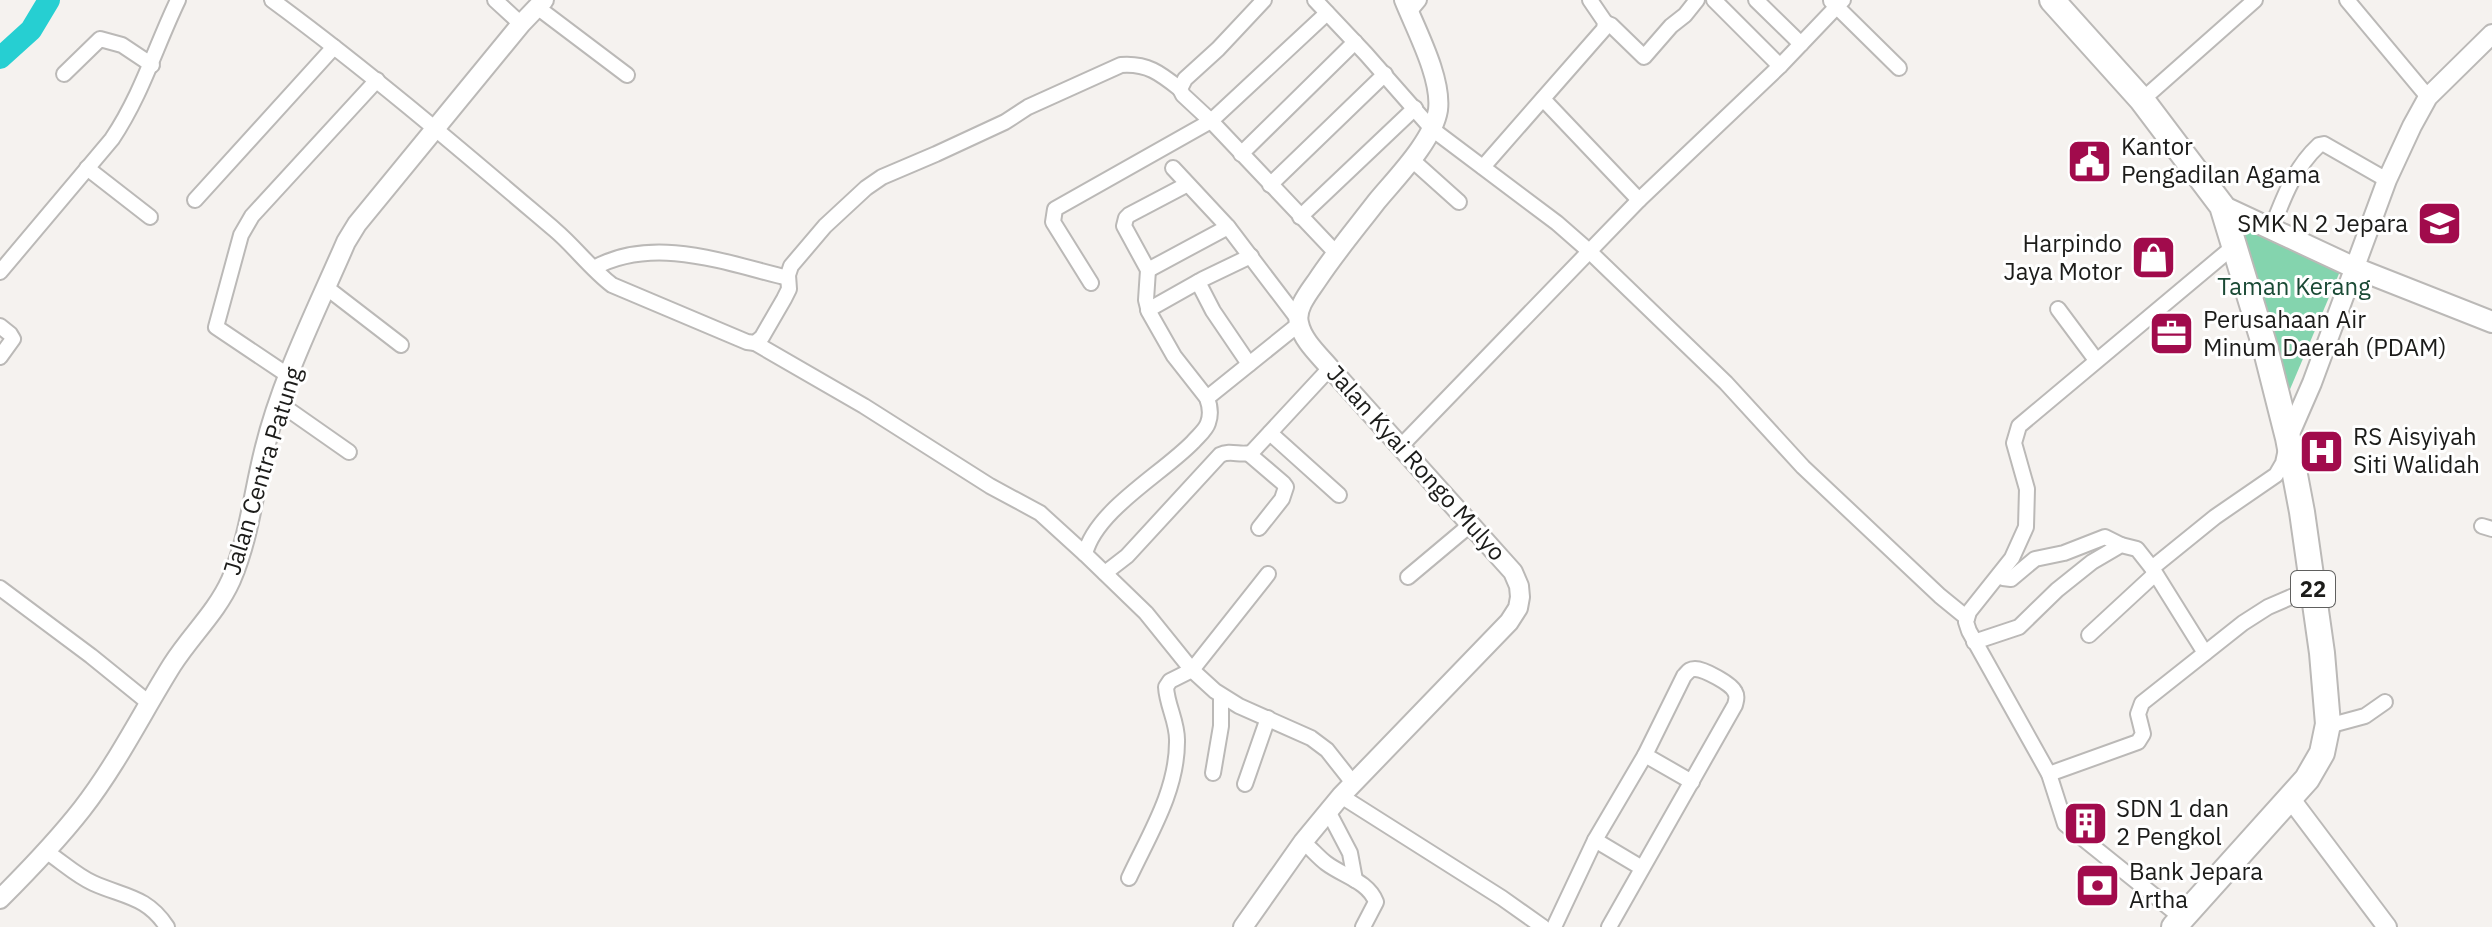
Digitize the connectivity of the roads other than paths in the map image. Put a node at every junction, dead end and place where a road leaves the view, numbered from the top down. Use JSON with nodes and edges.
{"nodes":[{"id":1,"x":178,"y":0,"type":"edge"},
{"id":2,"x":272,"y":0,"type":"edge"},
{"id":3,"x":495,"y":0,"type":"edge"},
{"id":4,"x":1264,"y":0,"type":"edge"},
{"id":5,"x":1315,"y":0,"type":"edge"},
{"id":6,"x":1590,"y":0,"type":"edge"},
{"id":7,"x":1697,"y":0,"type":"edge"},
{"id":8,"x":1714,"y":0,"type":"edge"},
{"id":9,"x":1756,"y":0,"type":"edge"},
{"id":10,"x":2052,"y":0,"type":"edge"},
{"id":11,"x":2255,"y":0,"type":"edge"},
{"id":12,"x":2347,"y":0,"type":"edge"},
{"id":13,"x":1836,"y":2,"type":"edge"},
{"id":14,"x":540,"y":4,"type":"edge"},
{"id":15,"x":1410,"y":4,"type":"edge"},
{"id":16,"x":1327,"y":13,"type":"junction"},
{"id":17,"x":1606,"y":23,"type":"junction"},
{"id":18,"x":521,"y":24,"type":"junction"},
{"id":19,"x":2492,"y":34,"type":"edge"},
{"id":20,"x":1355,"y":42,"type":"junction"},
{"id":21,"x":1801,"y":44,"type":"junction"},
{"id":22,"x":334,"y":47,"type":"junction"},
{"id":23,"x":152,"y":65,"type":"junction"},
{"id":24,"x":1780,"y":66,"type":"junction"},
{"id":25,"x":1899,"y":68,"type":"dead end"},
{"id":26,"x":64,"y":74,"type":"dead end"},
{"id":27,"x":1385,"y":74,"type":"junction"},
{"id":28,"x":627,"y":75,"type":"dead end"},
{"id":29,"x":377,"y":80,"type":"junction"},
{"id":30,"x":1180,"y":89,"type":"junction"},
{"id":31,"x":2428,"y":97,"type":"junction"},
{"id":32,"x":1543,"y":99,"type":"junction"},
{"id":33,"x":2142,"y":100,"type":"junction"},
{"id":34,"x":1415,"y":108,"type":"junction"},
{"id":35,"x":1211,"y":121,"type":"junction"},
{"id":36,"x":436,"y":129,"type":"junction"},
{"id":37,"x":1432,"y":129,"type":"junction"},
{"id":38,"x":1241,"y":154,"type":"junction"},
{"id":39,"x":1411,"y":159,"type":"junction"},
{"id":40,"x":1483,"y":167,"type":"junction"},
{"id":41,"x":87,"y":168,"type":"junction"},
{"id":42,"x":1173,"y":168,"type":"dead end"},
{"id":43,"x":2387,"y":180,"type":"junction"},
{"id":44,"x":1186,"y":185,"type":"junction"},
{"id":45,"x":1270,"y":185,"type":"junction"},
{"id":46,"x":195,"y":200,"type":"dead end"},
{"id":47,"x":1639,"y":200,"type":"junction"},
{"id":48,"x":1459,"y":202,"type":"dead end"},
{"id":49,"x":2222,"y":206,"type":"junction"},
{"id":50,"x":150,"y":217,"type":"dead end"},
{"id":51,"x":1300,"y":217,"type":"junction"},
{"id":52,"x":1228,"y":227,"type":"junction"},
{"id":53,"x":2271,"y":230,"type":"junction"},
{"id":54,"x":2234,"y":246,"type":"junction"},
{"id":55,"x":1589,"y":251,"type":"junction"},
{"id":56,"x":1336,"y":253,"type":"junction"},
{"id":57,"x":1251,"y":256,"type":"junction"},
{"id":58,"x":594,"y":268,"type":"junction"},
{"id":59,"x":2355,"y":268,"type":"junction"},
{"id":60,"x":1148,"y":270,"type":"junction"},
{"id":61,"x":0,"y":272,"type":"edge"},
{"id":62,"x":788,"y":278,"type":"junction"},
{"id":63,"x":1198,"y":282,"type":"junction"},
{"id":64,"x":1091,"y":283,"type":"dead end"},
{"id":65,"x":327,"y":288,"type":"junction"},
{"id":66,"x":2058,"y":309,"type":"dead end"},
{"id":67,"x":1148,"y":310,"type":"junction"},
{"id":68,"x":1298,"y":322,"type":"junction"},
{"id":69,"x":2492,"y":322,"type":"edge"},
{"id":70,"x":0,"y":326,"type":"edge"},
{"id":71,"x":755,"y":343,"type":"junction"},
{"id":72,"x":401,"y":345,"type":"dead end"},
{"id":73,"x":0,"y":357,"type":"edge"},
{"id":74,"x":2096,"y":360,"type":"junction"},
{"id":75,"x":1249,"y":364,"type":"junction"},
{"id":76,"x":1330,"y":368,"type":"junction"},
{"id":77,"x":289,"y":376,"type":"junction"},
{"id":78,"x":1207,"y":398,"type":"junction"},
{"id":79,"x":279,"y":403,"type":"junction"},
{"id":80,"x":1270,"y":433,"type":"junction"},
{"id":81,"x":2288,"y":438,"type":"junction"},
{"id":82,"x":1400,"y":447,"type":"junction"},
{"id":83,"x":349,"y":452,"type":"dead end"},
{"id":84,"x":1249,"y":454,"type":"junction"},
{"id":85,"x":1339,"y":495,"type":"dead end"},
{"id":86,"x":1470,"y":525,"type":"junction"},
{"id":87,"x":1259,"y":528,"type":"dead end"},
{"id":88,"x":2121,"y":545,"type":"junction"},
{"id":89,"x":1085,"y":554,"type":"junction"},
{"id":90,"x":2154,"y":571,"type":"junction"},
{"id":91,"x":1105,"y":573,"type":"junction"},
{"id":92,"x":1268,"y":574,"type":"dead end"},
{"id":93,"x":2000,"y":574,"type":"junction"},
{"id":94,"x":1408,"y":577,"type":"dead end"},
{"id":95,"x":0,"y":588,"type":"edge"},
{"id":96,"x":2312,"y":588,"type":"junction"},
{"id":97,"x":1967,"y":618,"type":"junction"},
{"id":98,"x":2089,"y":635,"type":"dead end"},
{"id":99,"x":1974,"y":642,"type":"junction"},
{"id":100,"x":2205,"y":653,"type":"junction"},
{"id":101,"x":1192,"y":670,"type":"junction"},
{"id":102,"x":1221,"y":697,"type":"junction"},
{"id":103,"x":2385,"y":702,"type":"dead end"},
{"id":104,"x":149,"y":703,"type":"junction"},
{"id":105,"x":1268,"y":718,"type":"junction"},
{"id":106,"x":2328,"y":726,"type":"junction"},
{"id":107,"x":1645,"y":755,"type":"junction"},
{"id":108,"x":1213,"y":773,"type":"dead end"},
{"id":109,"x":2049,"y":774,"type":"junction"},
{"id":110,"x":1692,"y":782,"type":"junction"},
{"id":111,"x":1245,"y":784,"type":"dead end"},
{"id":112,"x":1347,"y":790,"type":"junction"},
{"id":113,"x":2290,"y":798,"type":"junction"},
{"id":114,"x":1328,"y":811,"type":"junction"},
{"id":115,"x":1595,"y":840,"type":"junction"},
{"id":116,"x":1303,"y":842,"type":"junction"},
{"id":117,"x":47,"y":852,"type":"junction"},
{"id":118,"x":1642,"y":868,"type":"junction"},
{"id":119,"x":1129,"y":878,"type":"dead end"},
{"id":120,"x":1355,"y":880,"type":"junction"},
{"id":121,"x":0,"y":899,"type":"edge"},
{"id":122,"x":2178,"y":923,"type":"edge"},
{"id":123,"x":167,"y":927,"type":"edge"},
{"id":124,"x":1243,"y":927,"type":"edge"},
{"id":125,"x":1363,"y":927,"type":"edge"},
{"id":126,"x":1543,"y":927,"type":"edge"},
{"id":127,"x":1554,"y":927,"type":"edge"},
{"id":128,"x":1609,"y":927,"type":"edge"},
{"id":129,"x":2387,"y":927,"type":"edge"}],
"edges":[{"from":1,"to":23,"type":"street"},
{"from":2,"to":22,"type":"street"},
{"from":3,"to":18,"type":"street"},
{"from":4,"to":30,"type":"street"},
{"from":5,"to":16,"type":"street"},
{"from":6,"to":17,"type":"street"},
{"from":7,"to":17,"type":"street"},
{"from":8,"to":24,"type":"street"},
{"from":9,"to":21,"type":"street"},
{"from":10,"to":33,"type":"highway","number":"22"},
{"from":11,"to":33,"type":"street"},
{"from":12,"to":31,"type":"street"},
{"from":13,"to":21,"type":"street"},
{"from":13,"to":25,"type":"street"},
{"from":14,"to":18,"type":"street","name":"Jalan Centra Patung"},
{"from":14,"to":28,"type":"street"},
{"from":15,"to":37,"type":"street"},
{"from":16,"to":20,"type":"street"},
{"from":16,"to":35,"type":"street"},
{"from":17,"to":32,"type":"street"},
{"from":18,"to":36,"type":"street","name":"Jalan Centra Patung"},
{"from":19,"to":31,"type":"street"},
{"from":20,"to":27,"type":"street"},
{"from":20,"to":38,"type":"street"},
{"from":21,"to":24,"type":"street"},
{"from":22,"to":29,"type":"street"},
{"from":22,"to":46,"type":"street"},
{"from":23,"to":26,"type":"street"},
{"from":23,"to":41,"type":"street"},
{"from":24,"to":47,"type":"street"},
{"from":27,"to":34,"type":"street"},
{"from":27,"to":45,"type":"street"},
{"from":29,"to":36,"type":"street"},
{"from":29,"to":77,"type":"street"},
{"from":30,"to":35,"type":"street"},
{"from":30,"to":62,"type":"street"},
{"from":31,"to":43,"type":"street"},
{"from":32,"to":40,"type":"street"},
{"from":32,"to":47,"type":"street"},
{"from":33,"to":49,"type":"highway","number":"22"},
{"from":34,"to":37,"type":"street"},
{"from":34,"to":51,"type":"street"},
{"from":35,"to":38,"type":"street"},
{"from":35,"to":64,"type":"street"},
{"from":36,"to":58,"type":"street"},
{"from":36,"to":65,"type":"street","name":"Jalan Centra Patung"},
{"from":37,"to":39,"type":"street"},
{"from":37,"to":40,"type":"street"},
{"from":38,"to":45,"type":"street"},
{"from":39,"to":48,"type":"street"},
{"from":39,"to":56,"type":"street"},
{"from":40,"to":55,"type":"street"},
{"from":41,"to":50,"type":"street"},
{"from":41,"to":61,"type":"street"},
{"from":42,"to":44,"type":"street"},
{"from":43,"to":53,"type":"street"},
{"from":43,"to":59,"type":"street"},
{"from":44,"to":52,"type":"street"},
{"from":44,"to":60,"type":"street"},
{"from":45,"to":51,"type":"street"},
{"from":47,"to":55,"type":"street"},
{"from":49,"to":53,"type":"main road"},
{"from":49,"to":54,"type":"highway","number":"22"},
{"from":51,"to":56,"type":"street"},
{"from":52,"to":57,"type":"street"},
{"from":52,"to":60,"type":"street"},
{"from":53,"to":59,"type":"main road"},
{"from":54,"to":74,"type":"street"},
{"from":54,"to":81,"type":"highway","number":"22"},
{"from":55,"to":82,"type":"street"},
{"from":55,"to":97,"type":"street"},
{"from":56,"to":68,"type":"street"},
{"from":57,"to":63,"type":"street"},
{"from":57,"to":68,"type":"street"},
{"from":58,"to":62,"type":"street"},
{"from":58,"to":71,"type":"street"},
{"from":59,"to":69,"type":"main road"},
{"from":59,"to":81,"type":"street"},
{"from":60,"to":67,"type":"street"},
{"from":62,"to":71,"type":"street"},
{"from":63,"to":67,"type":"street"},
{"from":63,"to":75,"type":"street"},
{"from":65,"to":72,"type":"street"},
{"from":65,"to":77,"type":"street","name":"Jalan Centra Patung"},
{"from":66,"to":74,"type":"street"},
{"from":67,"to":78,"type":"street"},
{"from":68,"to":75,"type":"street"},
{"from":68,"to":76,"type":"street","name":"Jalan Kyai Rongo Mulyo"},
{"from":70,"to":73,"type":"street"},
{"from":71,"to":89,"type":"street"},
{"from":74,"to":93,"type":"street"},
{"from":75,"to":78,"type":"street"},
{"from":76,"to":80,"type":"street"},
{"from":76,"to":82,"type":"street","name":"Jalan Kyai Rongo Mulyo"},
{"from":77,"to":79,"type":"street","name":"Jalan Centra Patung"},
{"from":78,"to":89,"type":"street"},
{"from":79,"to":83,"type":"street"},
{"from":79,"to":104,"type":"street","name":"Jalan Centra Patung"},
{"from":80,"to":84,"type":"street"},
{"from":80,"to":85,"type":"street"},
{"from":81,"to":90,"type":"street"},
{"from":81,"to":96,"type":"highway","number":"22"},
{"from":82,"to":86,"type":"street","name":"Jalan Kyai Rongo Mulyo"},
{"from":84,"to":87,"type":"street"},
{"from":84,"to":91,"type":"street"},
{"from":86,"to":94,"type":"street"},
{"from":86,"to":112,"type":"street","name":"Jalan Kyai Rongo Mulyo"},
{"from":88,"to":90,"type":"street"},
{"from":88,"to":93,"type":"street"},
{"from":88,"to":99,"type":"street"},
{"from":89,"to":91,"type":"street"},
{"from":90,"to":98,"type":"street"},
{"from":90,"to":100,"type":"street"},
{"from":91,"to":101,"type":"street"},
{"from":92,"to":101,"type":"street"},
{"from":93,"to":97,"type":"street"},
{"from":95,"to":104,"type":"street"},
{"from":96,"to":100,"type":"street"},
{"from":96,"to":106,"type":"highway","number":"22"},
{"from":97,"to":99,"type":"street"},
{"from":99,"to":109,"type":"street"},
{"from":100,"to":109,"type":"street"},
{"from":101,"to":102,"type":"street"},
{"from":101,"to":119,"type":"street"},
{"from":102,"to":105,"type":"street"},
{"from":102,"to":108,"type":"street"},
{"from":103,"to":106,"type":"street"},
{"from":104,"to":117,"type":"street","name":"Jalan Centra Patung"},
{"from":105,"to":111,"type":"street"},
{"from":105,"to":112,"type":"street"},
{"from":106,"to":113,"type":"highway","number":"22"},
{"from":107,"to":110,"type":"street"},
{"from":107,"to":110,"type":"street"},
{"from":107,"to":115,"type":"street"},
{"from":109,"to":122,"type":"street"},
{"from":110,"to":118,"type":"street"},
{"from":112,"to":114,"type":"street","name":"Jalan Kyai Rongo Mulyo"},
{"from":112,"to":126,"type":"street"},
{"from":113,"to":122,"type":"highway","number":"22"},
{"from":113,"to":129,"type":"street"},
{"from":114,"to":116,"type":"street","name":"Jalan Kyai Rongo Mulyo"},
{"from":114,"to":120,"type":"street"},
{"from":115,"to":118,"type":"street"},
{"from":115,"to":127,"type":"street"},
{"from":116,"to":120,"type":"street"},
{"from":116,"to":124,"type":"street","name":"Jalan Kyai Rongo Mulyo"},
{"from":117,"to":121,"type":"street","name":"Jalan Centra Patung"},
{"from":117,"to":123,"type":"street"},
{"from":118,"to":128,"type":"street"},
{"from":120,"to":125,"type":"street"}]}
